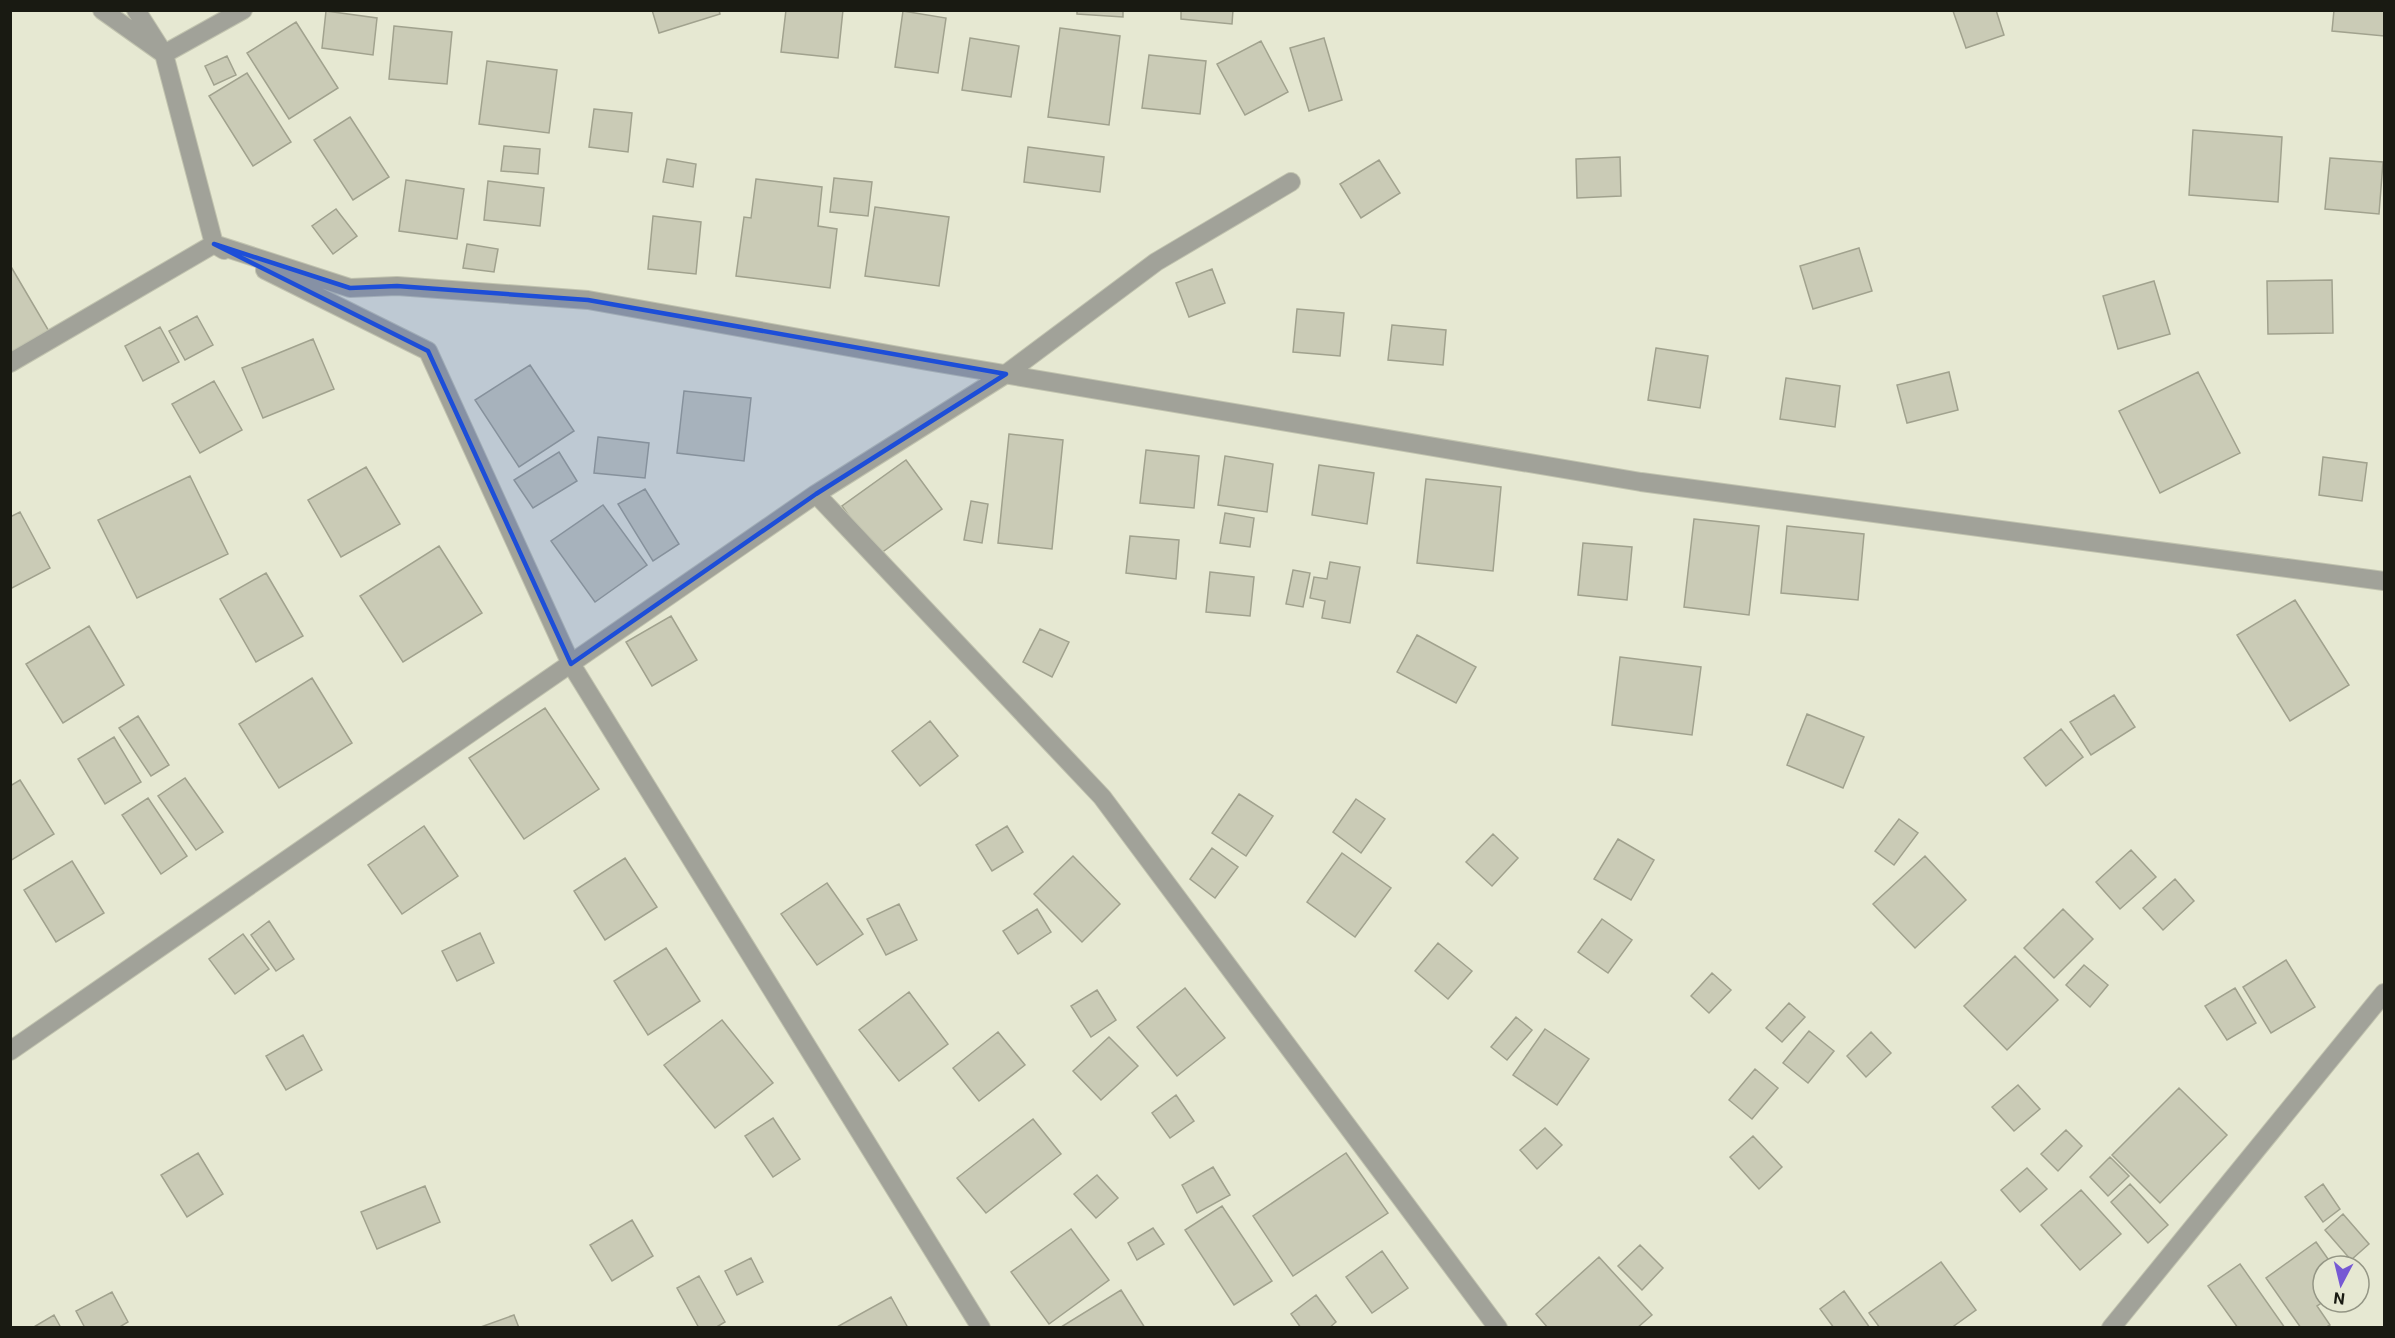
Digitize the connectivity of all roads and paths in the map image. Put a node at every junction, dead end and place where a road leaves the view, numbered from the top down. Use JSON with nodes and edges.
{"nodes":[{"id":1,"x":102,"y":10,"type":"edge"},
{"id":2,"x":136,"y":10,"type":"edge"},
{"id":3,"x":243,"y":10,"type":"edge"},
{"id":4,"x":164,"y":54,"type":"junction"},
{"id":5,"x":1291,"y":182,"type":"dead end"},
{"id":6,"x":214,"y":244,"type":"junction"},
{"id":7,"x":10,"y":363,"type":"edge"},
{"id":8,"x":1006,"y":374,"type":"junction"},
{"id":9,"x":816,"y":494,"type":"junction"},
{"id":10,"x":2385,"y":580,"type":"edge"},
{"id":11,"x":571,"y":664,"type":"junction"},
{"id":12,"x":2385,"y":993,"type":"edge"},
{"id":13,"x":10,"y":1052,"type":"edge"},
{"id":14,"x":981,"y":1328,"type":"edge"},
{"id":15,"x":1498,"y":1328,"type":"edge"},
{"id":16,"x":2111,"y":1328,"type":"edge"}],
"edges":[{"from":1,"to":4,"type":"street"},
{"from":2,"to":4,"type":"street"},
{"from":3,"to":4,"type":"street"},
{"from":4,"to":6,"type":"street"},
{"from":5,"to":8,"type":"street"},
{"from":6,"to":7,"type":"street"},
{"from":6,"to":8,"type":"street"},
{"from":6,"to":11,"type":"street"},
{"from":8,"to":9,"type":"street"},
{"from":8,"to":10,"type":"street"},
{"from":9,"to":11,"type":"street"},
{"from":9,"to":15,"type":"street"},
{"from":11,"to":13,"type":"street"},
{"from":11,"to":14,"type":"street"},
{"from":12,"to":16,"type":"street"}]}
